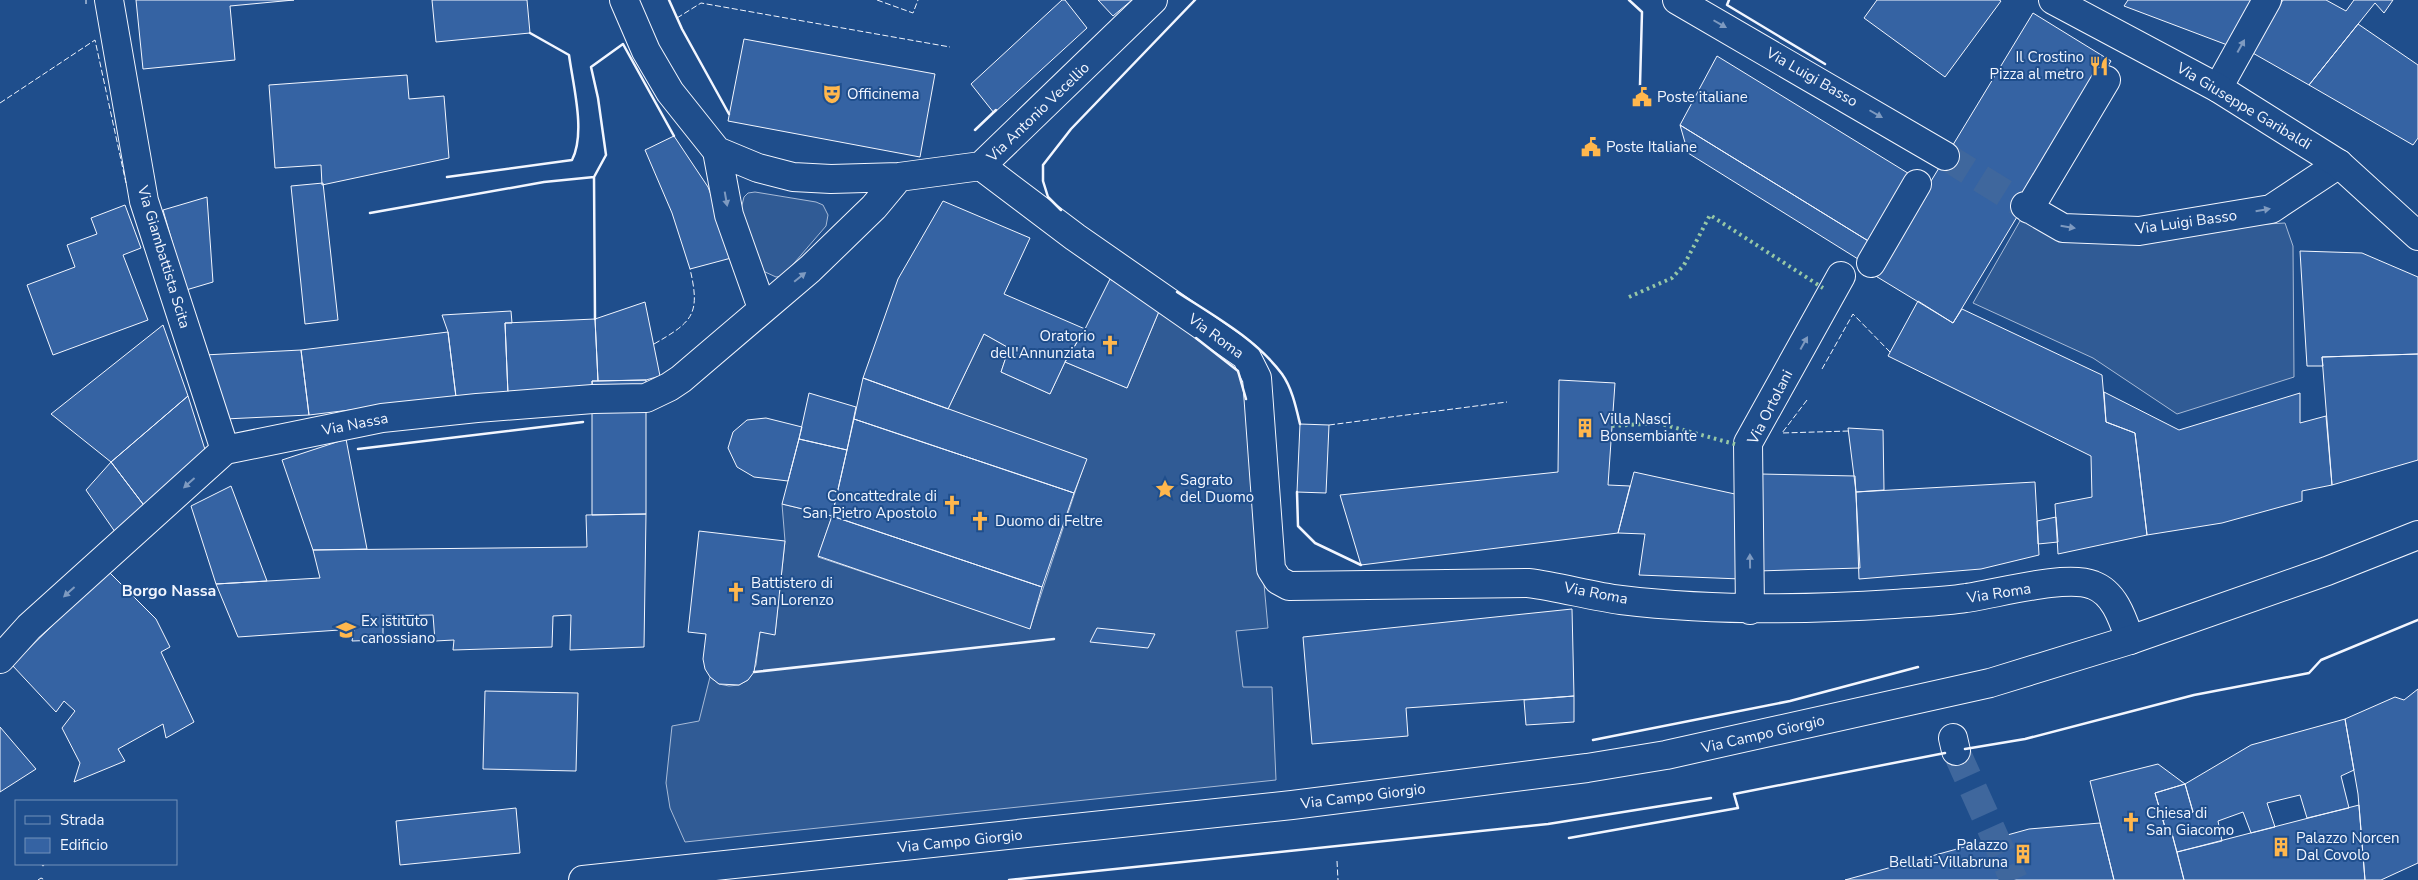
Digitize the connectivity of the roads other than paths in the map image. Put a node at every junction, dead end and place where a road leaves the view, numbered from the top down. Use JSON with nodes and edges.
{"nodes":[{"id":1,"x":109,"y":0,"type":"edge"},
{"id":2,"x":624,"y":0,"type":"edge"},
{"id":3,"x":1154,"y":0,"type":"edge"},
{"id":4,"x":1677,"y":0,"type":"edge"},
{"id":5,"x":2053,"y":0,"type":"edge"},
{"id":6,"x":2267,"y":0,"type":"edge"},
{"id":7,"x":2106,"y":80,"type":"dead end"},
{"id":8,"x":2218,"y":88,"type":"junction"},
{"id":9,"x":717,"y":151,"type":"junction"},
{"id":10,"x":1946,"y":156,"type":"tunnel mouth"},
{"id":11,"x":2339,"y":164,"type":"junction"},
{"id":12,"x":981,"y":166,"type":"junction"},
{"id":13,"x":899,"y":177,"type":"junction"},
{"id":14,"x":1917,"y":184,"type":"dead end"},
{"id":15,"x":2418,"y":236,"type":"edge"},
{"id":16,"x":1871,"y":263,"type":"dead end"},
{"id":17,"x":1841,"y":276,"type":"dead end"},
{"id":18,"x":762,"y":308,"type":"junction"},
{"id":19,"x":225,"y":450,"type":"junction"},
{"id":20,"x":2418,"y":535,"type":"edge"},
{"id":21,"x":1750,"y":610,"type":"junction"},
{"id":22,"x":2130,"y":640,"type":"junction"},
{"id":23,"x":0,"y":659,"type":"edge"},
{"id":24,"x":583,"y":880,"type":"edge"}],
"edges":[{"from":1,"to":19,"type":"street","name":"Via Giambattista Scita"},
{"from":2,"to":9,"type":"street"},
{"from":3,"to":12,"type":"street","name":"Via Antonio Vecellio"},
{"from":4,"to":10,"type":"street","name":"Via Luigi Basso","one_way":true},
{"from":5,"to":8,"type":"street","name":"Via Giuseppe Garibaldi"},
{"from":8,"to":6,"type":"street","one_way":true},
{"from":7,"to":11,"type":"street","name":"Via Luigi Basso","one_way":true},
{"from":8,"to":11,"type":"street","name":"Via Giuseppe Garibaldi"},
{"from":9,"to":13,"type":"street","name":"Via Antonio Vecellio"},
{"from":9,"to":18,"type":"street","one_way":true},
{"from":11,"to":15,"type":"street","name":"Via Giuseppe Garibaldi"},
{"from":12,"to":13,"type":"street","name":"Via Antonio Vecellio"},
{"from":12,"to":21,"type":"street","name":"Via Roma"},
{"from":18,"to":13,"type":"street","name":"Via Nassa","one_way":true},
{"from":14,"to":16,"type":"street"},
{"from":21,"to":17,"type":"street","name":"Via Ortolani","one_way":true},
{"from":18,"to":19,"type":"street","name":"Via Nassa"},
{"from":19,"to":23,"type":"street","one_way":true},
{"from":20,"to":22,"type":"street"},
{"from":21,"to":22,"type":"street","name":"Via Roma"},
{"from":22,"to":24,"type":"street","name":"Via Campo Giorgio"}]}
